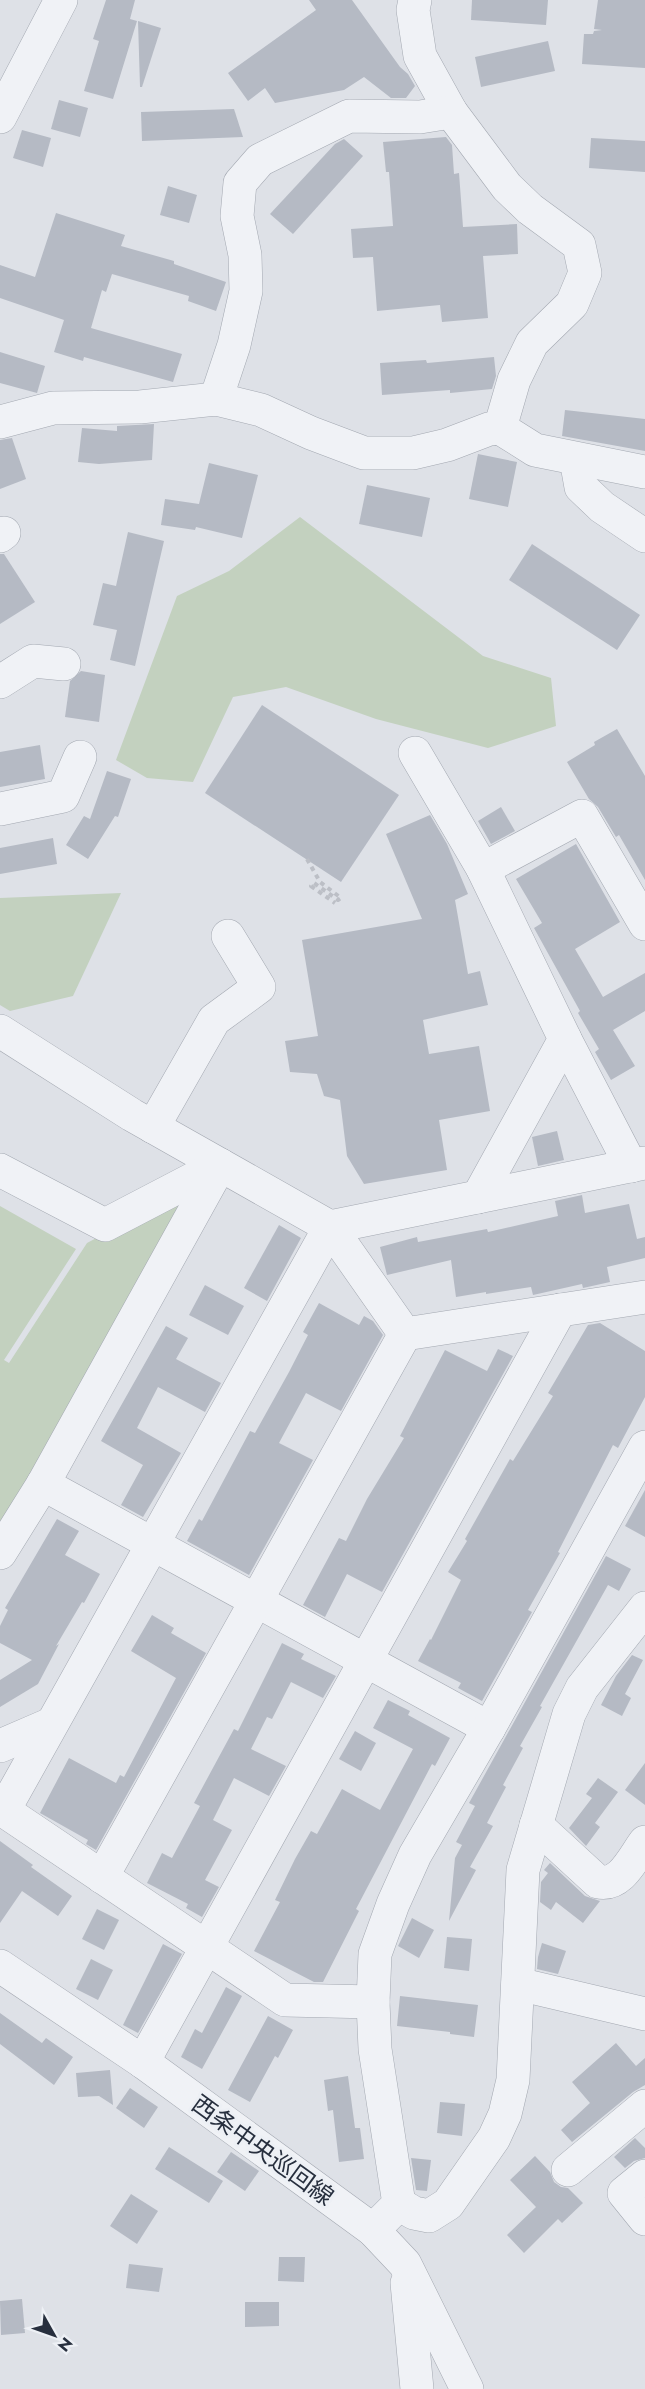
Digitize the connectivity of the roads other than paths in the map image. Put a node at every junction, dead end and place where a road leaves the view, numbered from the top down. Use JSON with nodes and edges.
{"nodes":[{"id":1,"x":61,"y":0,"type":"edge"},
{"id":2,"x":415,"y":0,"type":"edge"},
{"id":3,"x":451,"y":112,"type":"junction"},
{"id":4,"x":0,"y":117,"type":"edge"},
{"id":5,"x":216,"y":399,"type":"junction"},
{"id":6,"x":0,"y":422,"type":"edge"},
{"id":7,"x":500,"y":428,"type":"junction"},
{"id":8,"x":576,"y":459,"type":"junction"},
{"id":9,"x":645,"y":472,"type":"edge"},
{"id":10,"x":645,"y":536,"type":"edge"},
{"id":11,"x":64,"y":664,"type":"dead end"},
{"id":12,"x":0,"y":682,"type":"edge"},
{"id":13,"x":415,"y":753,"type":"dead end"},
{"id":14,"x":80,"y":757,"type":"dead end"},
{"id":15,"x":0,"y":809,"type":"edge"},
{"id":16,"x":483,"y":869,"type":"junction"},
{"id":17,"x":645,"y":924,"type":"edge"},
{"id":18,"x":228,"y":936,"type":"dead end"},
{"id":19,"x":0,"y":1031,"type":"edge"},
{"id":20,"x":564,"y":1039,"type":"junction"},
{"id":21,"x":153,"y":1127,"type":"junction"},
{"id":22,"x":638,"y":1164,"type":"edge"},
{"id":23,"x":220,"y":1165,"type":"junction"},
{"id":24,"x":0,"y":1170,"type":"edge"},
{"id":25,"x":478,"y":1197,"type":"junction"},
{"id":26,"x":330,"y":1227,"type":"junction"},
{"id":27,"x":645,"y":1297,"type":"edge"},
{"id":28,"x":560,"y":1310,"type":"junction"},
{"id":29,"x":405,"y":1334,"type":"junction"},
{"id":30,"x":645,"y":1447,"type":"edge"},
{"id":31,"x":43,"y":1484,"type":"junction"},
{"id":32,"x":152,"y":1545,"type":"junction"},
{"id":33,"x":0,"y":1553,"type":"edge"},
{"id":34,"x":256,"y":1602,"type":"junction"},
{"id":35,"x":645,"y":1608,"type":"edge"},
{"id":36,"x":365,"y":1662,"type":"junction"},
{"id":37,"x":51,"y":1724,"type":"junction"},
{"id":38,"x":489,"y":1728,"type":"junction"},
{"id":39,"x":0,"y":1746,"type":"edge"},
{"id":40,"x":2,"y":1809,"type":"edge"},
{"id":41,"x":536,"y":1825,"type":"junction"},
{"id":42,"x":645,"y":1842,"type":"edge"},
{"id":43,"x":102,"y":1876,"type":"junction"},
{"id":44,"x":207,"y":1947,"type":"junction"},
{"id":45,"x":0,"y":1966,"type":"edge"},
{"id":46,"x":518,"y":1984,"type":"junction"},
{"id":47,"x":373,"y":2002,"type":"junction"},
{"id":48,"x":645,"y":2014,"type":"edge"},
{"id":49,"x":143,"y":2062,"type":"junction"},
{"id":50,"x":645,"y":2106,"type":"edge"},
{"id":51,"x":568,"y":2170,"type":"dead end"},
{"id":52,"x":645,"y":2176,"type":"edge"},
{"id":53,"x":399,"y":2204,"type":"junction"},
{"id":54,"x":645,"y":2219,"type":"edge"},
{"id":55,"x":373,"y":2230,"type":"junction"},
{"id":56,"x":405,"y":2264,"type":"junction"},
{"id":57,"x":417,"y":2389,"type":"edge"},
{"id":58,"x":468,"y":2389,"type":"edge"}],
"edges":[{"from":1,"to":4,"type":"street"},
{"from":2,"to":3,"type":"street"},
{"from":3,"to":5,"type":"street"},
{"from":3,"to":7,"type":"street"},
{"from":5,"to":6,"type":"street"},
{"from":5,"to":7,"type":"street"},
{"from":7,"to":8,"type":"street"},
{"from":8,"to":9,"type":"street"},
{"from":8,"to":10,"type":"street"},
{"from":11,"to":12,"type":"street"},
{"from":13,"to":16,"type":"street"},
{"from":14,"to":15,"type":"street"},
{"from":16,"to":17,"type":"street"},
{"from":16,"to":20,"type":"street"},
{"from":18,"to":21,"type":"street"},
{"from":19,"to":21,"type":"street"},
{"from":20,"to":22,"type":"street"},
{"from":20,"to":25,"type":"street"},
{"from":21,"to":23,"type":"street"},
{"from":22,"to":25,"type":"street"},
{"from":23,"to":24,"type":"street"},
{"from":23,"to":26,"type":"street"},
{"from":23,"to":31,"type":"street"},
{"from":25,"to":26,"type":"street"},
{"from":26,"to":29,"type":"street"},
{"from":26,"to":32,"type":"street"},
{"from":27,"to":28,"type":"street"},
{"from":28,"to":29,"type":"street"},
{"from":28,"to":36,"type":"street"},
{"from":29,"to":34,"type":"street"},
{"from":30,"to":38,"type":"street"},
{"from":31,"to":32,"type":"street"},
{"from":31,"to":33,"type":"street"},
{"from":32,"to":34,"type":"street"},
{"from":32,"to":37,"type":"street"},
{"from":34,"to":36,"type":"street"},
{"from":34,"to":43,"type":"street"},
{"from":35,"to":41,"type":"street"},
{"from":36,"to":38,"type":"street"},
{"from":36,"to":44,"type":"street"},
{"from":37,"to":39,"type":"street"},
{"from":37,"to":40,"type":"street"},
{"from":38,"to":47,"type":"street"},
{"from":40,"to":43,"type":"street"},
{"from":41,"to":42,"type":"street"},
{"from":41,"to":46,"type":"street"},
{"from":43,"to":44,"type":"street"},
{"from":44,"to":47,"type":"street"},
{"from":44,"to":49,"type":"street"},
{"from":45,"to":49,"type":"street","name":"西条中央巡回線"},
{"from":46,"to":48,"type":"street"},
{"from":46,"to":53,"type":"street"},
{"from":47,"to":53,"type":"street"},
{"from":49,"to":55,"type":"street","name":"西条中央巡回線"},
{"from":50,"to":51,"type":"street"},
{"from":52,"to":54,"type":"street"},
{"from":53,"to":55,"type":"street"},
{"from":55,"to":56,"type":"street","name":"西条中央巡回線"},
{"from":56,"to":57,"type":"street"},
{"from":56,"to":58,"type":"street","name":"西条中央巡回線"}]}
